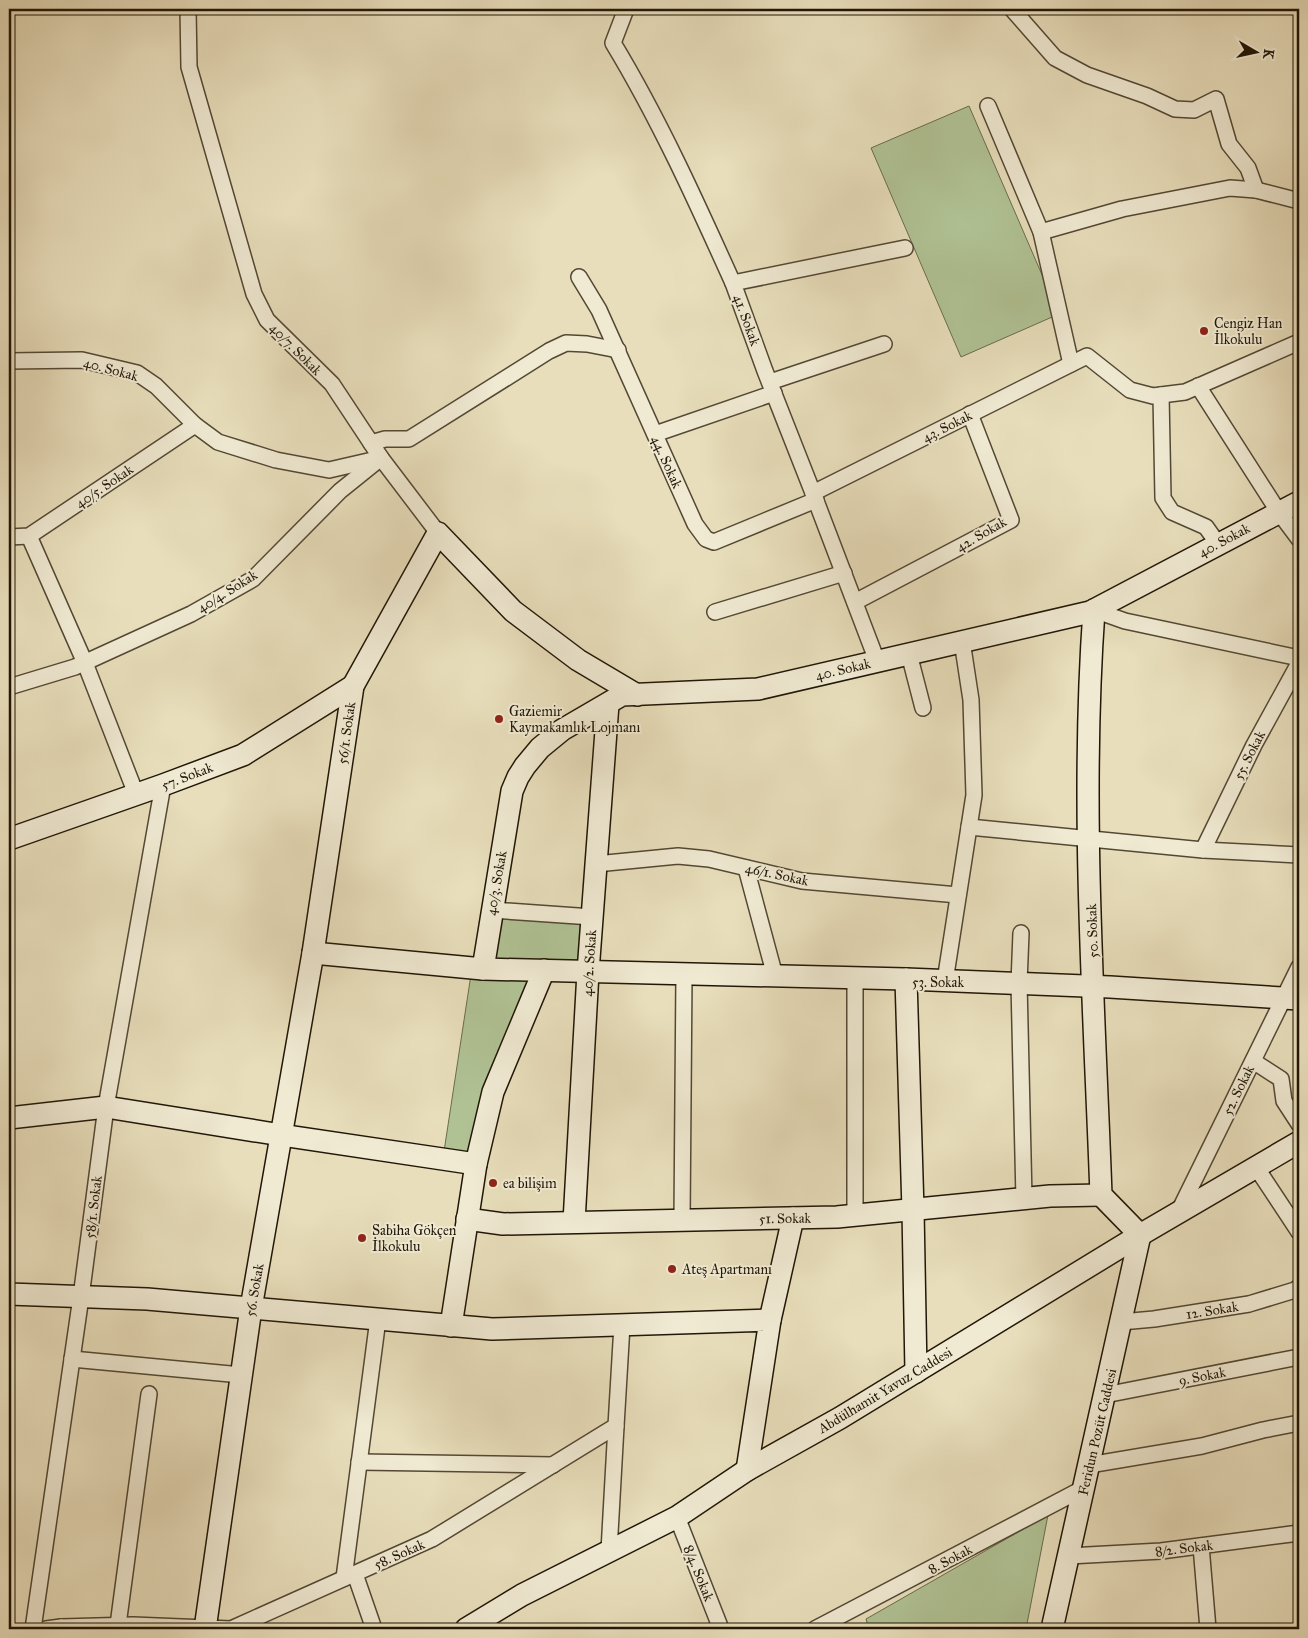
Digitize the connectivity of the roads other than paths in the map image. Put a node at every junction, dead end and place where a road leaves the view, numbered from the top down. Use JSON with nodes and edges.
{"nodes":[{"id":1,"x":188,"y":9,"type":"edge"},
{"id":2,"x":626,"y":9,"type":"edge"},
{"id":3,"x":1012,"y":9,"type":"edge"},
{"id":4,"x":988,"y":106,"type":"dead end"},
{"id":5,"x":1256,"y":190,"type":"junction"},
{"id":6,"x":1299,"y":201,"type":"edge"},
{"id":7,"x":1041,"y":232,"type":"junction"},
{"id":8,"x":905,"y":248,"type":"dead end"},
{"id":9,"x":580,"y":277,"type":"dead end"},
{"id":10,"x":733,"y":283,"type":"junction"},
{"id":11,"x":1299,"y":342,"type":"edge"},
{"id":12,"x":884,"y":344,"type":"dead end"},
{"id":13,"x":618,"y":350,"type":"junction"},
{"id":14,"x":9,"y":361,"type":"edge"},
{"id":15,"x":1071,"y":364,"type":"junction"},
{"id":16,"x":1198,"y":386,"type":"junction"},
{"id":17,"x":772,"y":388,"type":"junction"},
{"id":18,"x":1160,"y":395,"type":"junction"},
{"id":19,"x":970,"y":414,"type":"junction"},
{"id":20,"x":195,"y":425,"type":"junction"},
{"id":21,"x":655,"y":434,"type":"junction"},
{"id":22,"x":371,"y":443,"type":"junction"},
{"id":23,"x":381,"y":458,"type":"junction"},
{"id":24,"x":815,"y":497,"type":"junction"},
{"id":25,"x":1299,"y":502,"type":"edge"},
{"id":26,"x":1278,"y":512,"type":"junction"},
{"id":27,"x":438,"y":533,"type":"junction"},
{"id":28,"x":29,"y":536,"type":"junction"},
{"id":29,"x":9,"y":537,"type":"edge"},
{"id":30,"x":1299,"y":539,"type":"edge"},
{"id":31,"x":1218,"y":544,"type":"junction"},
{"id":32,"x":844,"y":573,"type":"junction"},
{"id":33,"x":855,"y":602,"type":"junction"},
{"id":34,"x":1094,"y":610,"type":"junction"},
{"id":35,"x":716,"y":612,"type":"dead end"},
{"id":36,"x":962,"y":641,"type":"junction"},
{"id":37,"x":909,"y":654,"type":"junction"},
{"id":38,"x":1299,"y":658,"type":"edge"},
{"id":39,"x":878,"y":661,"type":"junction"},
{"id":40,"x":85,"y":663,"type":"junction"},
{"id":41,"x":1299,"y":663,"type":"edge"},
{"id":42,"x":354,"y":686,"type":"junction"},
{"id":43,"x":9,"y":687,"type":"edge"},
{"id":44,"x":637,"y":695,"type":"junction"},
{"id":45,"x":608,"y":704,"type":"junction"},
{"id":46,"x":923,"y":708,"type":"dead end"},
{"id":47,"x":163,"y":785,"type":"junction"},
{"id":48,"x":136,"y":794,"type":"junction"},
{"id":49,"x":969,"y":827,"type":"junction"},
{"id":50,"x":1088,"y":838,"type":"junction"},
{"id":51,"x":9,"y":839,"type":"edge"},
{"id":52,"x":1203,"y":850,"type":"junction"},
{"id":53,"x":1299,"y":855,"type":"edge"},
{"id":54,"x":596,"y":864,"type":"junction"},
{"id":55,"x":746,"y":868,"type":"junction"},
{"id":56,"x":958,"y":895,"type":"junction"},
{"id":57,"x":492,"y":910,"type":"junction"},
{"id":58,"x":592,"y":918,"type":"junction"},
{"id":59,"x":1021,"y":933,"type":"dead end"},
{"id":60,"x":313,"y":954,"type":"junction"},
{"id":61,"x":1299,"y":968,"type":"edge"},
{"id":62,"x":483,"y":969,"type":"junction"},
{"id":63,"x":544,"y":970,"type":"junction"},
{"id":64,"x":588,"y":972,"type":"junction"},
{"id":65,"x":684,"y":974,"type":"junction"},
{"id":66,"x":775,"y":976,"type":"junction"},
{"id":67,"x":854,"y":978,"type":"junction"},
{"id":68,"x":906,"y":979,"type":"junction"},
{"id":69,"x":945,"y":980,"type":"junction"},
{"id":70,"x":1019,"y":983,"type":"junction"},
{"id":71,"x":1094,"y":986,"type":"junction"},
{"id":72,"x":1292,"y":998,"type":"edge"},
{"id":73,"x":1253,"y":1061,"type":"junction"},
{"id":74,"x":106,"y":1107,"type":"junction"},
{"id":75,"x":9,"y":1118,"type":"edge"},
{"id":76,"x":1299,"y":1124,"type":"edge"},
{"id":77,"x":281,"y":1136,"type":"junction"},
{"id":78,"x":1299,"y":1142,"type":"edge"},
{"id":79,"x":476,"y":1164,"type":"junction"},
{"id":80,"x":1256,"y":1167,"type":"junction"},
{"id":81,"x":1101,"y":1195,"type":"junction"},
{"id":82,"x":1024,"y":1199,"type":"junction"},
{"id":83,"x":913,"y":1210,"type":"junction"},
{"id":84,"x":1178,"y":1213,"type":"junction"},
{"id":85,"x":855,"y":1216,"type":"junction"},
{"id":86,"x":793,"y":1218,"type":"junction"},
{"id":87,"x":467,"y":1219,"type":"junction"},
{"id":88,"x":682,"y":1220,"type":"junction"},
{"id":89,"x":574,"y":1222,"type":"junction"},
{"id":90,"x":1299,"y":1232,"type":"edge"},
{"id":91,"x":1140,"y":1235,"type":"junction"},
{"id":92,"x":1299,"y":1287,"type":"edge"},
{"id":93,"x":9,"y":1294,"type":"edge"},
{"id":94,"x":81,"y":1297,"type":"junction"},
{"id":95,"x":250,"y":1308,"type":"junction"},
{"id":96,"x":378,"y":1319,"type":"junction"},
{"id":97,"x":770,"y":1320,"type":"junction"},
{"id":98,"x":1122,"y":1322,"type":"junction"},
{"id":99,"x":622,"y":1325,"type":"junction"},
{"id":100,"x":451,"y":1326,"type":"junction"},
{"id":101,"x":1299,"y":1357,"type":"edge"},
{"id":102,"x":72,"y":1359,"type":"junction"},
{"id":103,"x":916,"y":1372,"type":"junction"},
{"id":104,"x":241,"y":1375,"type":"junction"},
{"id":105,"x":149,"y":1394,"type":"dead end"},
{"id":106,"x":1105,"y":1395,"type":"junction"},
{"id":107,"x":1299,"y":1423,"type":"edge"},
{"id":108,"x":616,"y":1426,"type":"junction"},
{"id":109,"x":360,"y":1462,"type":"junction"},
{"id":110,"x":553,"y":1465,"type":"junction"},
{"id":111,"x":1089,"y":1465,"type":"junction"},
{"id":112,"x":747,"y":1470,"type":"junction"},
{"id":113,"x":1084,"y":1488,"type":"junction"},
{"id":114,"x":677,"y":1517,"type":"junction"},
{"id":115,"x":1299,"y":1533,"type":"edge"},
{"id":116,"x":1200,"y":1546,"type":"junction"},
{"id":117,"x":609,"y":1551,"type":"junction"},
{"id":118,"x":1069,"y":1556,"type":"junction"},
{"id":119,"x":349,"y":1576,"type":"junction"},
{"id":120,"x":118,"y":1625,"type":"junction"},
{"id":121,"x":62,"y":1628,"type":"edge"},
{"id":122,"x":33,"y":1629,"type":"edge"},
{"id":123,"x":46,"y":1629,"type":"edge"},
{"id":124,"x":205,"y":1629,"type":"edge"},
{"id":125,"x":374,"y":1629,"type":"edge"},
{"id":126,"x":466,"y":1629,"type":"edge"},
{"id":127,"x":721,"y":1629,"type":"edge"},
{"id":128,"x":815,"y":1629,"type":"edge"},
{"id":129,"x":1052,"y":1629,"type":"edge"},
{"id":130,"x":1208,"y":1629,"type":"edge"}],
"edges":[{"from":1,"to":22,"type":"street","name":"40/7. Sokak"},
{"from":2,"to":10,"type":"street"},
{"from":3,"to":5,"type":"street"},
{"from":4,"to":7,"type":"street"},
{"from":5,"to":6,"type":"street"},
{"from":5,"to":7,"type":"street"},
{"from":7,"to":15,"type":"street"},
{"from":8,"to":10,"type":"street","name":"41. Sokak"},
{"from":9,"to":13,"type":"street","name":"44. Sokak"},
{"from":10,"to":17,"type":"street","name":"41. Sokak"},
{"from":11,"to":16,"type":"street"},
{"from":12,"to":17,"type":"street"},
{"from":13,"to":21,"type":"street","name":"44. Sokak"},
{"from":13,"to":22,"type":"street"},
{"from":14,"to":20,"type":"street","name":"40. Sokak"},
{"from":15,"to":18,"type":"street","name":"43. Sokak"},
{"from":15,"to":19,"type":"street","name":"43. Sokak"},
{"from":16,"to":18,"type":"street"},
{"from":16,"to":26,"type":"street"},
{"from":17,"to":21,"type":"street"},
{"from":17,"to":24,"type":"street","name":"41. Sokak"},
{"from":18,"to":31,"type":"street"},
{"from":19,"to":24,"type":"street","name":"43. Sokak"},
{"from":19,"to":33,"type":"street","name":"42. Sokak"},
{"from":20,"to":23,"type":"street"},
{"from":20,"to":28,"type":"street","name":"40/5. Sokak"},
{"from":21,"to":24,"type":"street","name":"44. Sokak"},
{"from":22,"to":23,"type":"street","name":"40/7. Sokak"},
{"from":23,"to":27,"type":"street"},
{"from":23,"to":40,"type":"street","name":"40/4. Sokak"},
{"from":24,"to":32,"type":"street","name":"41. Sokak"},
{"from":25,"to":26,"type":"street","name":"40. Sokak"},
{"from":26,"to":30,"type":"street"},
{"from":26,"to":31,"type":"street","name":"40. Sokak"},
{"from":27,"to":42,"type":"street","name":"56/1. Sokak"},
{"from":27,"to":44,"type":"street"},
{"from":28,"to":29,"type":"street"},
{"from":28,"to":40,"type":"street"},
{"from":31,"to":34,"type":"street","name":"40. Sokak"},
{"from":32,"to":33,"type":"street","name":"41. Sokak"},
{"from":32,"to":35,"type":"street"},
{"from":33,"to":39,"type":"street","name":"41. Sokak"},
{"from":34,"to":36,"type":"street","name":"40. Sokak"},
{"from":34,"to":38,"type":"street"},
{"from":34,"to":50,"type":"street","name":"50. Sokak"},
{"from":36,"to":37,"type":"street","name":"40. Sokak"},
{"from":36,"to":49,"type":"street"},
{"from":37,"to":39,"type":"street","name":"40. Sokak"},
{"from":37,"to":46,"type":"street"},
{"from":39,"to":44,"type":"street","name":"40. Sokak"},
{"from":40,"to":43,"type":"street","name":"40/4. Sokak"},
{"from":40,"to":48,"type":"street"},
{"from":41,"to":52,"type":"street","name":"55. Sokak"},
{"from":42,"to":47,"type":"street","name":"57. Sokak"},
{"from":42,"to":60,"type":"street","name":"56/1. Sokak"},
{"from":44,"to":45,"type":"street","name":"40/3. Sokak"},
{"from":45,"to":54,"type":"street","name":"40/2. Sokak"},
{"from":45,"to":57,"type":"street","name":"40/3. Sokak"},
{"from":47,"to":48,"type":"street","name":"57. Sokak"},
{"from":47,"to":74,"type":"street","name":"58/1. Sokak"},
{"from":48,"to":51,"type":"street","name":"57. Sokak"},
{"from":49,"to":50,"type":"street"},
{"from":49,"to":56,"type":"street"},
{"from":50,"to":52,"type":"street"},
{"from":50,"to":71,"type":"street","name":"50. Sokak"},
{"from":52,"to":53,"type":"street"},
{"from":54,"to":55,"type":"street","name":"46/1. Sokak"},
{"from":54,"to":58,"type":"street","name":"40/2. Sokak"},
{"from":55,"to":56,"type":"street","name":"46/1. Sokak"},
{"from":55,"to":66,"type":"street"},
{"from":56,"to":69,"type":"street"},
{"from":57,"to":58,"type":"street"},
{"from":57,"to":62,"type":"street","name":"40/3. Sokak"},
{"from":58,"to":64,"type":"street","name":"40/2. Sokak"},
{"from":59,"to":70,"type":"street"},
{"from":60,"to":62,"type":"street"},
{"from":60,"to":77,"type":"street","name":"56. Sokak"},
{"from":61,"to":72,"type":"street","name":"52. Sokak"},
{"from":62,"to":63,"type":"street"},
{"from":63,"to":64,"type":"street"},
{"from":63,"to":79,"type":"street"},
{"from":64,"to":65,"type":"street"},
{"from":64,"to":89,"type":"street","name":"40/2. Sokak"},
{"from":65,"to":66,"type":"street"},
{"from":65,"to":88,"type":"street"},
{"from":66,"to":67,"type":"street"},
{"from":67,"to":68,"type":"street"},
{"from":67,"to":85,"type":"street"},
{"from":68,"to":69,"type":"street","name":"53. Sokak"},
{"from":68,"to":83,"type":"street","name":"53. Sokak"},
{"from":69,"to":70,"type":"street","name":"53. Sokak"},
{"from":70,"to":71,"type":"street","name":"53. Sokak"},
{"from":70,"to":82,"type":"street"},
{"from":71,"to":72,"type":"street","name":"53. Sokak"},
{"from":71,"to":81,"type":"street","name":"50. Sokak"},
{"from":72,"to":73,"type":"street","name":"52. Sokak"},
{"from":73,"to":76,"type":"street"},
{"from":73,"to":84,"type":"street","name":"52. Sokak"},
{"from":74,"to":75,"type":"street"},
{"from":74,"to":77,"type":"street"},
{"from":74,"to":94,"type":"street","name":"58/1. Sokak"},
{"from":77,"to":79,"type":"street"},
{"from":77,"to":95,"type":"street","name":"56. Sokak"},
{"from":78,"to":80,"type":"street","name":"Abdülhamit Yavuz Caddesi"},
{"from":79,"to":87,"type":"street"},
{"from":80,"to":84,"type":"street","name":"Abdülhamit Yavuz Caddesi"},
{"from":80,"to":90,"type":"street"},
{"from":81,"to":82,"type":"street","name":"51. Sokak"},
{"from":81,"to":91,"type":"street"},
{"from":82,"to":83,"type":"street","name":"51. Sokak"},
{"from":83,"to":85,"type":"street","name":"51. Sokak"},
{"from":83,"to":103,"type":"street","name":"53. Sokak"},
{"from":84,"to":91,"type":"street","name":"Abdülhamit Yavuz Caddesi"},
{"from":85,"to":86,"type":"street","name":"51. Sokak"},
{"from":86,"to":88,"type":"street","name":"51. Sokak"},
{"from":86,"to":97,"type":"street"},
{"from":87,"to":89,"type":"street","name":"51. Sokak"},
{"from":87,"to":100,"type":"street"},
{"from":88,"to":89,"type":"street","name":"51. Sokak"},
{"from":91,"to":98,"type":"street","name":"Feridun Pozüt Caddesi"},
{"from":91,"to":103,"type":"street","name":"Abdülhamit Yavuz Caddesi"},
{"from":92,"to":98,"type":"street","name":"12. Sokak"},
{"from":93,"to":94,"type":"street"},
{"from":94,"to":95,"type":"street"},
{"from":94,"to":102,"type":"street","name":"58/1. Sokak"},
{"from":95,"to":96,"type":"street"},
{"from":95,"to":104,"type":"street","name":"56. Sokak"},
{"from":96,"to":100,"type":"street"},
{"from":96,"to":109,"type":"street"},
{"from":97,"to":99,"type":"street"},
{"from":97,"to":112,"type":"street"},
{"from":98,"to":106,"type":"street","name":"Feridun Pozüt Caddesi"},
{"from":99,"to":100,"type":"street"},
{"from":99,"to":108,"type":"street"},
{"from":101,"to":106,"type":"street","name":"9. Sokak"},
{"from":102,"to":104,"type":"street"},
{"from":102,"to":122,"type":"street","name":"58/1. Sokak"},
{"from":103,"to":112,"type":"street","name":"Abdülhamit Yavuz Caddesi"},
{"from":104,"to":124,"type":"street","name":"56. Sokak"},
{"from":105,"to":120,"type":"street"},
{"from":106,"to":111,"type":"street","name":"Feridun Pozüt Caddesi"},
{"from":107,"to":111,"type":"street"},
{"from":108,"to":110,"type":"street","name":"58. Sokak"},
{"from":108,"to":117,"type":"street"},
{"from":109,"to":110,"type":"street"},
{"from":109,"to":119,"type":"street"},
{"from":110,"to":119,"type":"street","name":"58. Sokak"},
{"from":111,"to":113,"type":"street","name":"Feridun Pozüt Caddesi"},
{"from":112,"to":114,"type":"street","name":"Abdülhamit Yavuz Caddesi"},
{"from":113,"to":118,"type":"street","name":"Feridun Pozüt Caddesi"},
{"from":113,"to":128,"type":"street","name":"8. Sokak"},
{"from":114,"to":117,"type":"street","name":"Abdülhamit Yavuz Caddesi"},
{"from":114,"to":127,"type":"street","name":"8/4. Sokak"},
{"from":115,"to":116,"type":"street","name":"8/2. Sokak"},
{"from":116,"to":118,"type":"street","name":"8/2. Sokak"},
{"from":116,"to":130,"type":"street"},
{"from":117,"to":126,"type":"street","name":"Abdülhamit Yavuz Caddesi"},
{"from":118,"to":129,"type":"street","name":"Feridun Pozüt Caddesi"},
{"from":119,"to":124,"type":"street","name":"58. Sokak"},
{"from":119,"to":125,"type":"street"},
{"from":120,"to":121,"type":"street","name":"58. Sokak"},
{"from":120,"to":124,"type":"street","name":"58. Sokak"},
{"from":121,"to":123,"type":"street","name":"58. Sokak"}]}
